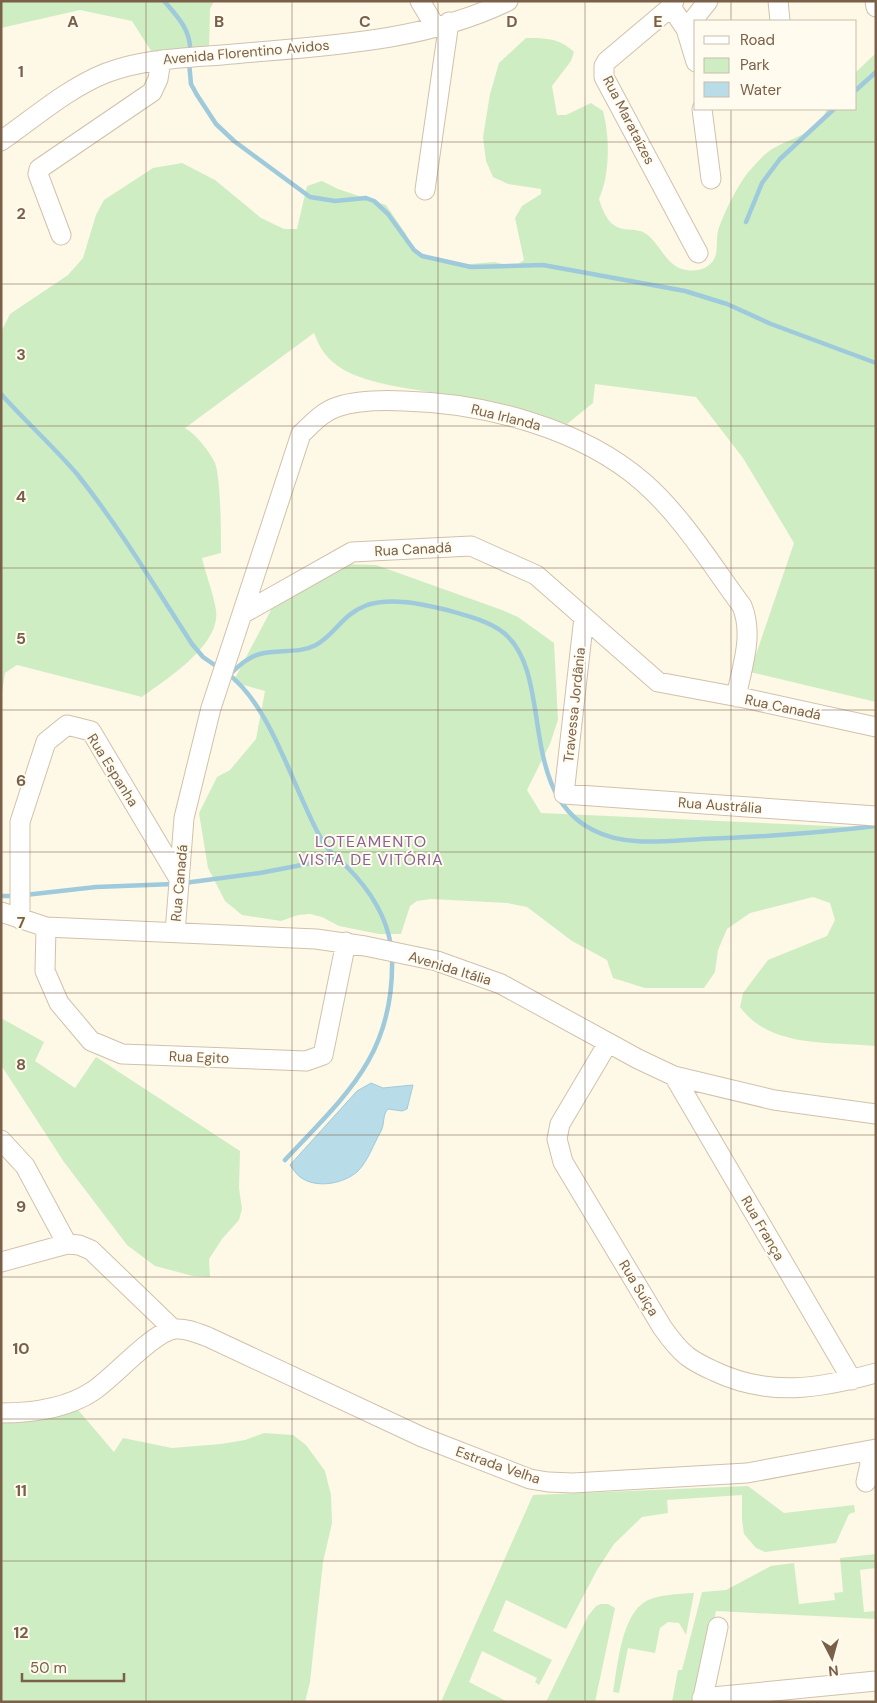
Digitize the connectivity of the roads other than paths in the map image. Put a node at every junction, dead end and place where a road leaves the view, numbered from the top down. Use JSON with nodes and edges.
{"nodes":[{"id":1,"x":420,"y":1,"type":"edge"},
{"id":2,"x":508,"y":1,"type":"edge"},
{"id":3,"x":708,"y":1,"type":"edge"},
{"id":4,"x":778,"y":1,"type":"edge"},
{"id":5,"x":875,"y":1,"type":"edge"},
{"id":6,"x":672,"y":4,"type":"edge"},
{"id":7,"x":876,"y":7,"type":"edge"},
{"id":8,"x":780,"y":20,"type":"edge"},
{"id":9,"x":442,"y":24,"type":"junction"},
{"id":10,"x":686,"y":29,"type":"junction"},
{"id":11,"x":694,"y":55,"type":"edge"},
{"id":12,"x":175,"y":59,"type":"junction"},
{"id":13,"x":702,"y":110,"type":"edge"},
{"id":14,"x":1,"y":141,"type":"edge"},
{"id":15,"x":711,"y":179,"type":"dead end"},
{"id":16,"x":426,"y":190,"type":"dead end"},
{"id":17,"x":61,"y":235,"type":"dead end"},
{"id":18,"x":698,"y":253,"type":"dead end"},
{"id":19,"x":242,"y":614,"type":"junction"},
{"id":20,"x":584,"y":617,"type":"junction"},
{"id":21,"x":736,"y":697,"type":"junction"},
{"id":22,"x":876,"y":727,"type":"edge"},
{"id":23,"x":564,"y":794,"type":"joint"},
{"id":24,"x":876,"y":816,"type":"edge"},
{"id":25,"x":179,"y":879,"type":"junction"},
{"id":26,"x":1,"y":912,"type":"edge"},
{"id":27,"x":20,"y":919,"type":"junction"},
{"id":28,"x":46,"y":927,"type":"junction"},
{"id":29,"x":175,"y":933,"type":"junction"},
{"id":30,"x":346,"y":942,"type":"junction"},
{"id":31,"x":608,"y":1043,"type":"junction"},
{"id":32,"x":674,"y":1076,"type":"junction"},
{"id":33,"x":876,"y":1114,"type":"edge"},
{"id":34,"x":1,"y":1140,"type":"edge"},
{"id":35,"x":67,"y":1244,"type":"junction"},
{"id":36,"x":1,"y":1262,"type":"edge"},
{"id":37,"x":173,"y":1329,"type":"junction"},
{"id":38,"x":876,"y":1373,"type":"edge"},
{"id":39,"x":852,"y":1380,"type":"junction"},
{"id":40,"x":1,"y":1413,"type":"edge"},
{"id":41,"x":872,"y":1450,"type":"edge"},
{"id":42,"x":866,"y":1482,"type":"dead end"},
{"id":43,"x":718,"y":1627,"type":"dead end"},
{"id":44,"x":876,"y":1681,"type":"edge"},
{"id":45,"x":702,"y":1700,"type":"edge"}],
"edges":[{"from":1,"to":9,"type":"street"},
{"from":2,"to":9,"type":"street","name":"Avenida Florentino Avidos"},
{"from":3,"to":10,"type":"street"},
{"from":4,"to":8,"type":"street"},
{"from":5,"to":7,"type":"street"},
{"from":6,"to":10,"type":"street"},
{"from":6,"to":18,"type":"street","name":"Rua Marataízes"},
{"from":9,"to":12,"type":"street","name":"Avenida Florentino Avidos"},
{"from":9,"to":16,"type":"street"},
{"from":10,"to":11,"type":"street"},
{"from":12,"to":14,"type":"street","name":"Avenida Florentino Avidos"},
{"from":12,"to":17,"type":"street"},
{"from":13,"to":15,"type":"street"},
{"from":19,"to":20,"type":"street","name":"Rua Canadá"},
{"from":19,"to":21,"type":"street","name":"Rua Irlanda"},
{"from":19,"to":25,"type":"street","name":"Rua Canadá"},
{"from":20,"to":21,"type":"street","name":"Rua Canadá"},
{"from":20,"to":23,"type":"street","name":"Travessa Jordânia"},
{"from":21,"to":22,"type":"street","name":"Rua Canadá"},
{"from":23,"to":24,"type":"street","name":"Rua Austrália"},
{"from":25,"to":27,"type":"street","name":"Rua Espanha"},
{"from":25,"to":29,"type":"street","name":"Rua Canadá"},
{"from":26,"to":27,"type":"street","name":"Avenida Itália"},
{"from":27,"to":28,"type":"street","name":"Avenida Itália"},
{"from":28,"to":29,"type":"street","name":"Avenida Itália"},
{"from":28,"to":30,"type":"street","name":"Rua Egito"},
{"from":29,"to":30,"type":"street","name":"Avenida Itália"},
{"from":30,"to":31,"type":"street","name":"Avenida Itália"},
{"from":31,"to":32,"type":"street","name":"Avenida Itália"},
{"from":31,"to":39,"type":"street","name":"Rua Suíça"},
{"from":32,"to":33,"type":"street","name":"Avenida Itália"},
{"from":32,"to":39,"type":"street","name":"Rua França"},
{"from":34,"to":35,"type":"street"},
{"from":35,"to":36,"type":"street"},
{"from":35,"to":37,"type":"street"},
{"from":37,"to":40,"type":"street"},
{"from":37,"to":41,"type":"street","name":"Estrada Velha"},
{"from":38,"to":39,"type":"street","name":"Rua Suíça"},
{"from":41,"to":42,"type":"street"},
{"from":43,"to":45,"type":"street"},
{"from":44,"to":45,"type":"street"}]}
